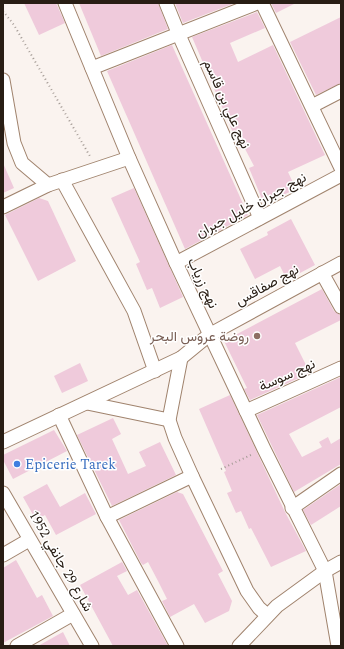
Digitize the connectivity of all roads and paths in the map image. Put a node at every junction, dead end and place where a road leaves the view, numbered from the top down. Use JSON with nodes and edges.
{"nodes":[{"id":1,"x":65,"y":3,"type":"edge"},
{"id":2,"x":166,"y":3,"type":"edge"},
{"id":3,"x":257,"y":3,"type":"edge"},
{"id":4,"x":262,"y":3,"type":"edge"},
{"id":5,"x":3,"y":11,"type":"edge"},
{"id":6,"x":179,"y":34,"type":"junction"},
{"id":7,"x":92,"y":68,"type":"junction"},
{"id":8,"x":3,"y":80,"type":"edge"},
{"id":9,"x":341,"y":91,"type":"edge"},
{"id":10,"x":312,"y":106,"type":"junction"},
{"id":11,"x":7,"y":120,"type":"edge"},
{"id":12,"x":129,"y":158,"type":"junction"},
{"id":13,"x":97,"y":168,"type":"junction"},
{"id":14,"x":341,"y":168,"type":"edge"},
{"id":15,"x":341,"y":174,"type":"edge"},
{"id":16,"x":62,"y":180,"type":"junction"},
{"id":17,"x":48,"y":185,"type":"junction"},
{"id":18,"x":3,"y":208,"type":"edge"},
{"id":19,"x":260,"y":218,"type":"junction"},
{"id":20,"x":176,"y":263,"type":"junction"},
{"id":21,"x":341,"y":263,"type":"edge"},
{"id":22,"x":322,"y":273,"type":"junction"},
{"id":23,"x":341,"y":307,"type":"edge"},
{"id":24,"x":209,"y":335,"type":"junction"},
{"id":25,"x":181,"y":358,"type":"junction"},
{"id":26,"x":341,"y":368,"type":"edge"},
{"id":27,"x":155,"y":371,"type":"junction"},
{"id":28,"x":87,"y":403,"type":"junction"},
{"id":29,"x":246,"y":411,"type":"junction"},
{"id":30,"x":59,"y":415,"type":"junction"},
{"id":31,"x":169,"y":420,"type":"junction"},
{"id":32,"x":3,"y":442,"type":"edge"},
{"id":33,"x":264,"y":449,"type":"junction"},
{"id":34,"x":221,"y":469,"type":"dead end"},
{"id":35,"x":341,"y":474,"type":"edge"},
{"id":36,"x":192,"y":476,"type":"junction"},
{"id":37,"x":3,"y":493,"type":"edge"},
{"id":38,"x":292,"y":508,"type":"junction"},
{"id":39,"x":107,"y":517,"type":"junction"},
{"id":40,"x":29,"y":540,"type":"junction"},
{"id":41,"x":3,"y":554,"type":"edge"},
{"id":42,"x":341,"y":562,"type":"edge"},
{"id":43,"x":325,"y":571,"type":"junction"},
{"id":44,"x":73,"y":614,"type":"junction"},
{"id":45,"x":267,"y":616,"type":"junction"},
{"id":46,"x":17,"y":646,"type":"edge"},
{"id":47,"x":92,"y":646,"type":"edge"},
{"id":48,"x":177,"y":646,"type":"edge"},
{"id":49,"x":239,"y":646,"type":"edge"},
{"id":50,"x":338,"y":646,"type":"edge"}],
"edges":[{"from":1,"to":7,"type":"street","name":"نهج زرياب"},
{"from":2,"to":6,"type":"street","name":"نهج علي بن قاسم"},
{"from":3,"to":6,"type":"street"},
{"from":4,"to":10,"type":"street"},
{"from":5,"to":13,"type":"path"},
{"from":6,"to":7,"type":"street"},
{"from":6,"to":19,"type":"street","name":"نهج علي بن قاسم"},
{"from":7,"to":12,"type":"street","name":"نهج زرياب"},
{"from":8,"to":11,"type":"street"},
{"from":9,"to":10,"type":"street"},
{"from":10,"to":14,"type":"street"},
{"from":11,"to":17,"type":"street"},
{"from":12,"to":13,"type":"street"},
{"from":12,"to":20,"type":"street","name":"نهج زرياب"},
{"from":13,"to":16,"type":"street"},
{"from":15,"to":19,"type":"street","name":"نهج جبران خليل جبران"},
{"from":16,"to":17,"type":"street"},
{"from":16,"to":27,"type":"street"},
{"from":17,"to":18,"type":"street"},
{"from":19,"to":20,"type":"street","name":"نهج جبران خليل جبران"},
{"from":20,"to":24,"type":"street","name":"نهج زرياب"},
{"from":21,"to":22,"type":"street","name":"نهج صفاقس"},
{"from":22,"to":23,"type":"street"},
{"from":22,"to":24,"type":"street","name":"نهج صفاقس"},
{"from":24,"to":25,"type":"street","name":"نهج صفاقس"},
{"from":24,"to":29,"type":"street","name":"نهج زرياب"},
{"from":25,"to":27,"type":"street","name":"نهج صفاقس"},
{"from":25,"to":31,"type":"street"},
{"from":26,"to":29,"type":"street","name":"نهج سوسة"},
{"from":27,"to":28,"type":"street","name":"نهج صفاقس"},
{"from":28,"to":30,"type":"street","name":"نهج صفاقس"},
{"from":28,"to":31,"type":"street"},
{"from":29,"to":33,"type":"street","name":"نهج زرياب"},
{"from":30,"to":32,"type":"street","name":"نهج صفاقس"},
{"from":30,"to":39,"type":"street"},
{"from":31,"to":36,"type":"street"},
{"from":33,"to":34,"type":"path"},
{"from":33,"to":38,"type":"street","name":"نهج زرياب"},
{"from":35,"to":38,"type":"street"},
{"from":36,"to":39,"type":"street"},
{"from":36,"to":45,"type":"street"},
{"from":37,"to":40,"type":"street","name":"شارع 29 جانفي 1952"},
{"from":38,"to":43,"type":"street","name":"نهج زرياب"},
{"from":39,"to":48,"type":"street"},
{"from":40,"to":41,"type":"street"},
{"from":40,"to":44,"type":"street","name":"شارع 29 جانفي 1952"},
{"from":42,"to":43,"type":"street"},
{"from":43,"to":45,"type":"street"},
{"from":43,"to":50,"type":"street","name":"نهج زرياب"},
{"from":44,"to":46,"type":"street"},
{"from":44,"to":47,"type":"street","name":"شارع 29 جانفي 1952"},
{"from":45,"to":49,"type":"street"}]}
